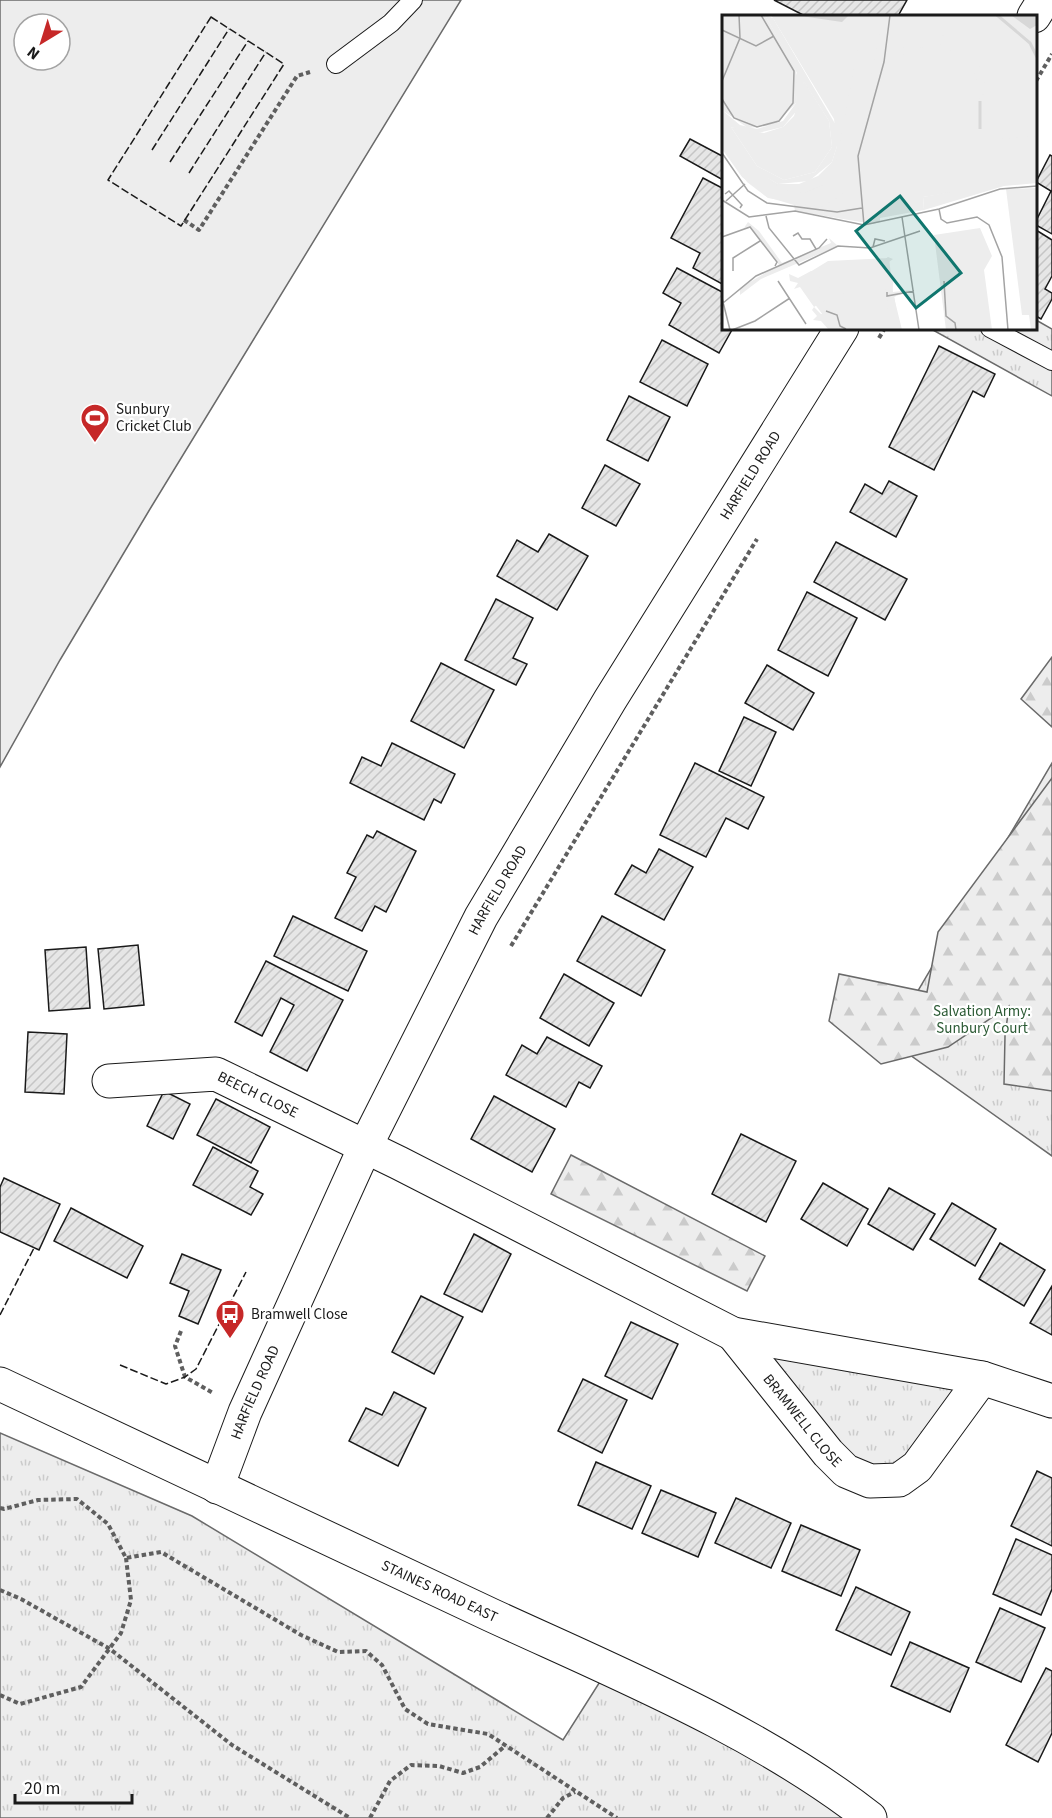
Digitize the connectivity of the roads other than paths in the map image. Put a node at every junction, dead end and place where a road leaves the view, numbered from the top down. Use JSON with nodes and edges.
{"nodes":[{"id":1,"x":413,"y":0,"type":"edge"},
{"id":2,"x":1044,"y":0,"type":"edge"},
{"id":3,"x":1035,"y":15,"type":"edge"},
{"id":4,"x":336,"y":64,"type":"road end"},
{"id":5,"x":841,"y":330,"type":"edge"},
{"id":6,"x":994,"y":330,"type":"edge"},
{"id":7,"x":1052,"y":361,"type":"edge"},
{"id":8,"x":109,"y":1081,"type":"dead end"},
{"id":9,"x":366,"y":1147,"type":"junction"},
{"id":10,"x":733,"y":1334,"type":"junction"},
{"id":11,"x":982,"y":1378,"type":"junction"},
{"id":12,"x":0,"y":1384,"type":"edge"},
{"id":13,"x":1052,"y":1401,"type":"edge"},
{"id":14,"x":217,"y":1487,"type":"junction"},
{"id":15,"x":864,"y":1816,"type":"edge"}],
"edges":[{"from":1,"to":4,"type":"lane"},
{"from":2,"to":3,"type":"main road"},
{"from":5,"to":9,"type":"main road","name":"HARFIELD ROAD"},
{"from":6,"to":7,"type":"lane"},
{"from":8,"to":9,"type":"main road","name":"BEECH CLOSE"},
{"from":9,"to":10,"type":"main road","name":"BRAMWELL CLOSE"},
{"from":9,"to":14,"type":"main road","name":"HARFIELD ROAD"},
{"from":10,"to":11,"type":"main road","name":"BRAMWELL CLOSE"},
{"from":10,"to":11,"type":"main road","name":"BRAMWELL CLOSE"},
{"from":11,"to":13,"type":"main road","name":"BRAMWELL CLOSE"},
{"from":12,"to":14,"type":"main road","name":"STAINES ROAD EAST"},
{"from":14,"to":15,"type":"main road","name":"STAINES ROAD EAST"}]}
